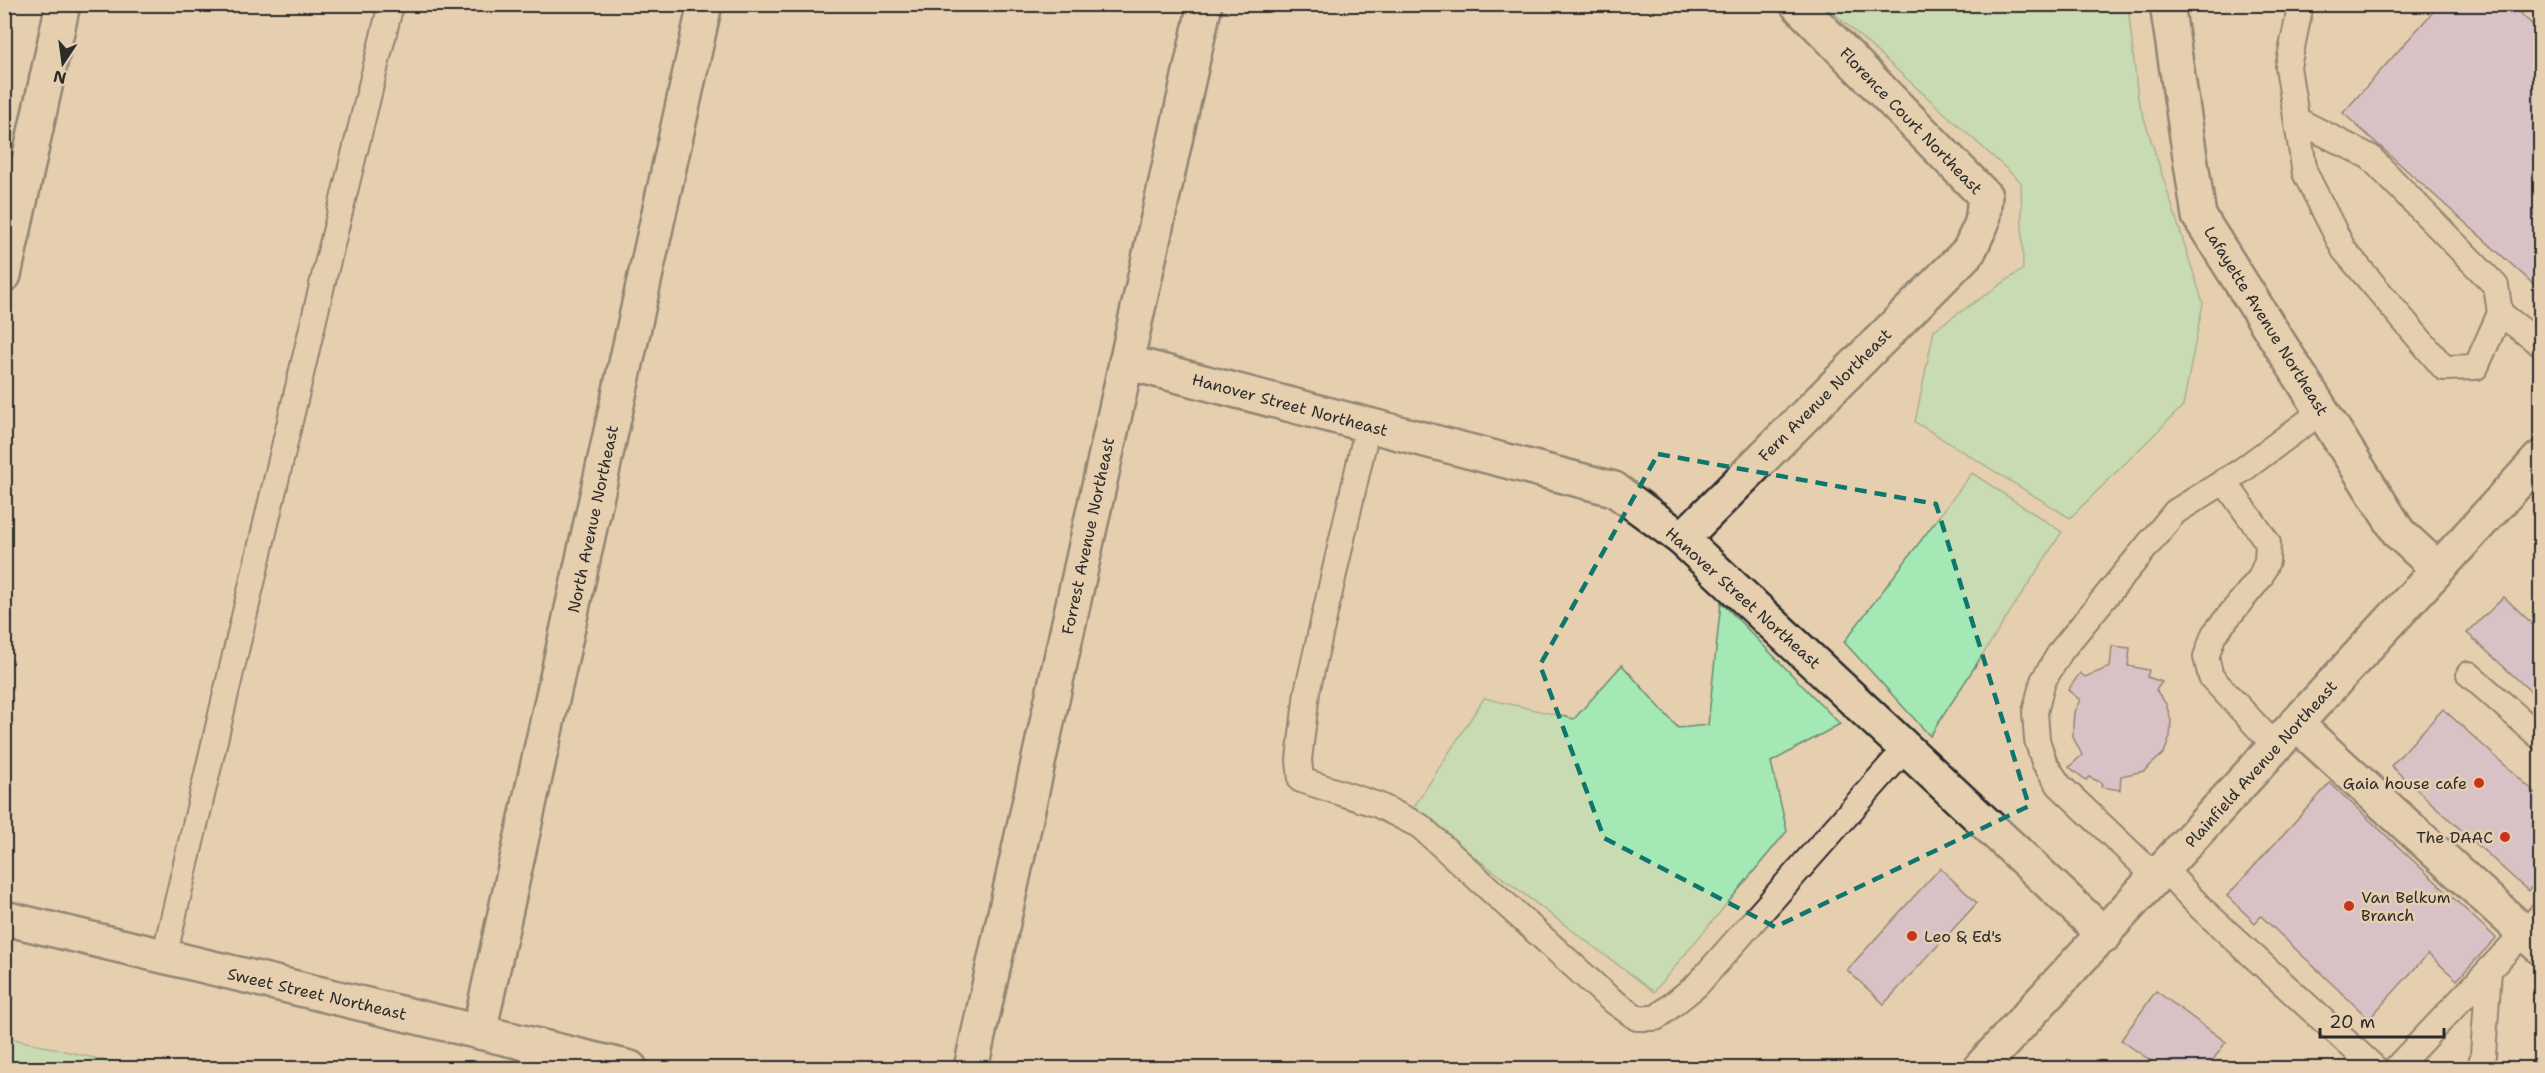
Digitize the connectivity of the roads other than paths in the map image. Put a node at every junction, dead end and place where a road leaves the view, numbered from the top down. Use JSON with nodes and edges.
{"nodes":[{"id":1,"x":63,"y":4,"type":"edge"},
{"id":2,"x":392,"y":4,"type":"edge"},
{"id":3,"x":705,"y":4,"type":"edge"},
{"id":4,"x":1205,"y":4,"type":"edge"},
{"id":5,"x":1797,"y":4,"type":"edge"},
{"id":6,"x":2167,"y":4,"type":"edge"},
{"id":7,"x":2301,"y":4,"type":"edge"},
{"id":8,"x":2297,"y":120,"type":"junction"},
{"id":9,"x":1969,"y":251,"type":"joint"},
{"id":10,"x":4,"y":275,"type":"edge"},
{"id":11,"x":2500,"y":313,"type":"junction"},
{"id":12,"x":2541,"y":344,"type":"edge"},
{"id":13,"x":1126,"y":362,"type":"junction"},
{"id":14,"x":2322,"y":411,"type":"junction"},
{"id":15,"x":1368,"y":425,"type":"junction"},
{"id":16,"x":2541,"y":458,"type":"edge"},
{"id":17,"x":2224,"y":481,"type":"junction"},
{"id":18,"x":1682,"y":539,"type":"junction"},
{"id":19,"x":2438,"y":568,"type":"junction"},
{"id":20,"x":2469,"y":674,"type":"dead end"},
{"id":21,"x":2286,"y":736,"type":"junction"},
{"id":22,"x":2541,"y":736,"type":"edge"},
{"id":23,"x":1906,"y":748,"type":"junction"},
{"id":24,"x":2160,"y":874,"type":"junction"},
{"id":25,"x":4,"y":918,"type":"edge"},
{"id":26,"x":2535,"y":932,"type":"edge"},
{"id":27,"x":2105,"y":935,"type":"junction"},
{"id":28,"x":164,"y":957,"type":"junction"},
{"id":29,"x":2489,"y":970,"type":"junction"},
{"id":30,"x":479,"y":1032,"type":"junction"},
{"id":31,"x":630,"y":1068,"type":"edge"},
{"id":32,"x":971,"y":1068,"type":"edge"},
{"id":33,"x":1980,"y":1068,"type":"edge"},
{"id":34,"x":2375,"y":1068,"type":"edge"},
{"id":35,"x":2396,"y":1068,"type":"edge"},
{"id":36,"x":2480,"y":1068,"type":"edge"}],
"edges":[{"from":1,"to":10,"type":"street"},
{"from":2,"to":28,"type":"lane"},
{"from":3,"to":30,"type":"street","name":"North Avenue Northeast"},
{"from":4,"to":13,"type":"street","name":"Forrest Avenue Northeast"},
{"from":5,"to":9,"type":"street","name":"Florence Court Northeast"},
{"from":6,"to":14,"type":"street","name":"Lafayette Avenue Northeast"},
{"from":7,"to":8,"type":"lane"},
{"from":8,"to":11,"type":"lane"},
{"from":8,"to":11,"type":"lane"},
{"from":9,"to":18,"type":"street","name":"Fern Avenue Northeast"},
{"from":11,"to":12,"type":"lane"},
{"from":13,"to":15,"type":"street","name":"Hanover Street Northeast"},
{"from":13,"to":32,"type":"street","name":"Forrest Avenue Northeast"},
{"from":14,"to":17,"type":"lane"},
{"from":14,"to":19,"type":"street","name":"Lafayette Avenue Northeast"},
{"from":15,"to":18,"type":"street","name":"Hanover Street Northeast"},
{"from":15,"to":23,"type":"lane"},
{"from":16,"to":19,"type":"street","name":"Plainfield Avenue Northeast"},
{"from":17,"to":21,"type":"lane"},
{"from":17,"to":24,"type":"lane"},
{"from":18,"to":23,"type":"street","name":"Hanover Street Northeast"},
{"from":19,"to":21,"type":"street","name":"Plainfield Avenue Northeast"},
{"from":20,"to":22,"type":"lane"},
{"from":21,"to":24,"type":"street","name":"Plainfield Avenue Northeast"},
{"from":21,"to":26,"type":"street"},
{"from":23,"to":27,"type":"street","name":"Hanover Street Northeast"},
{"from":24,"to":27,"type":"street","name":"Plainfield Avenue Northeast"},
{"from":24,"to":34,"type":"lane"},
{"from":25,"to":28,"type":"street","name":"Sweet Street Northeast"},
{"from":26,"to":29,"type":"lane"},
{"from":27,"to":33,"type":"street","name":"Plainfield Avenue Northeast"},
{"from":28,"to":30,"type":"street","name":"Sweet Street Northeast"},
{"from":29,"to":35,"type":"lane"},
{"from":29,"to":36,"type":"lane"},
{"from":30,"to":31,"type":"street","name":"Sweet Street Northeast"}]}
